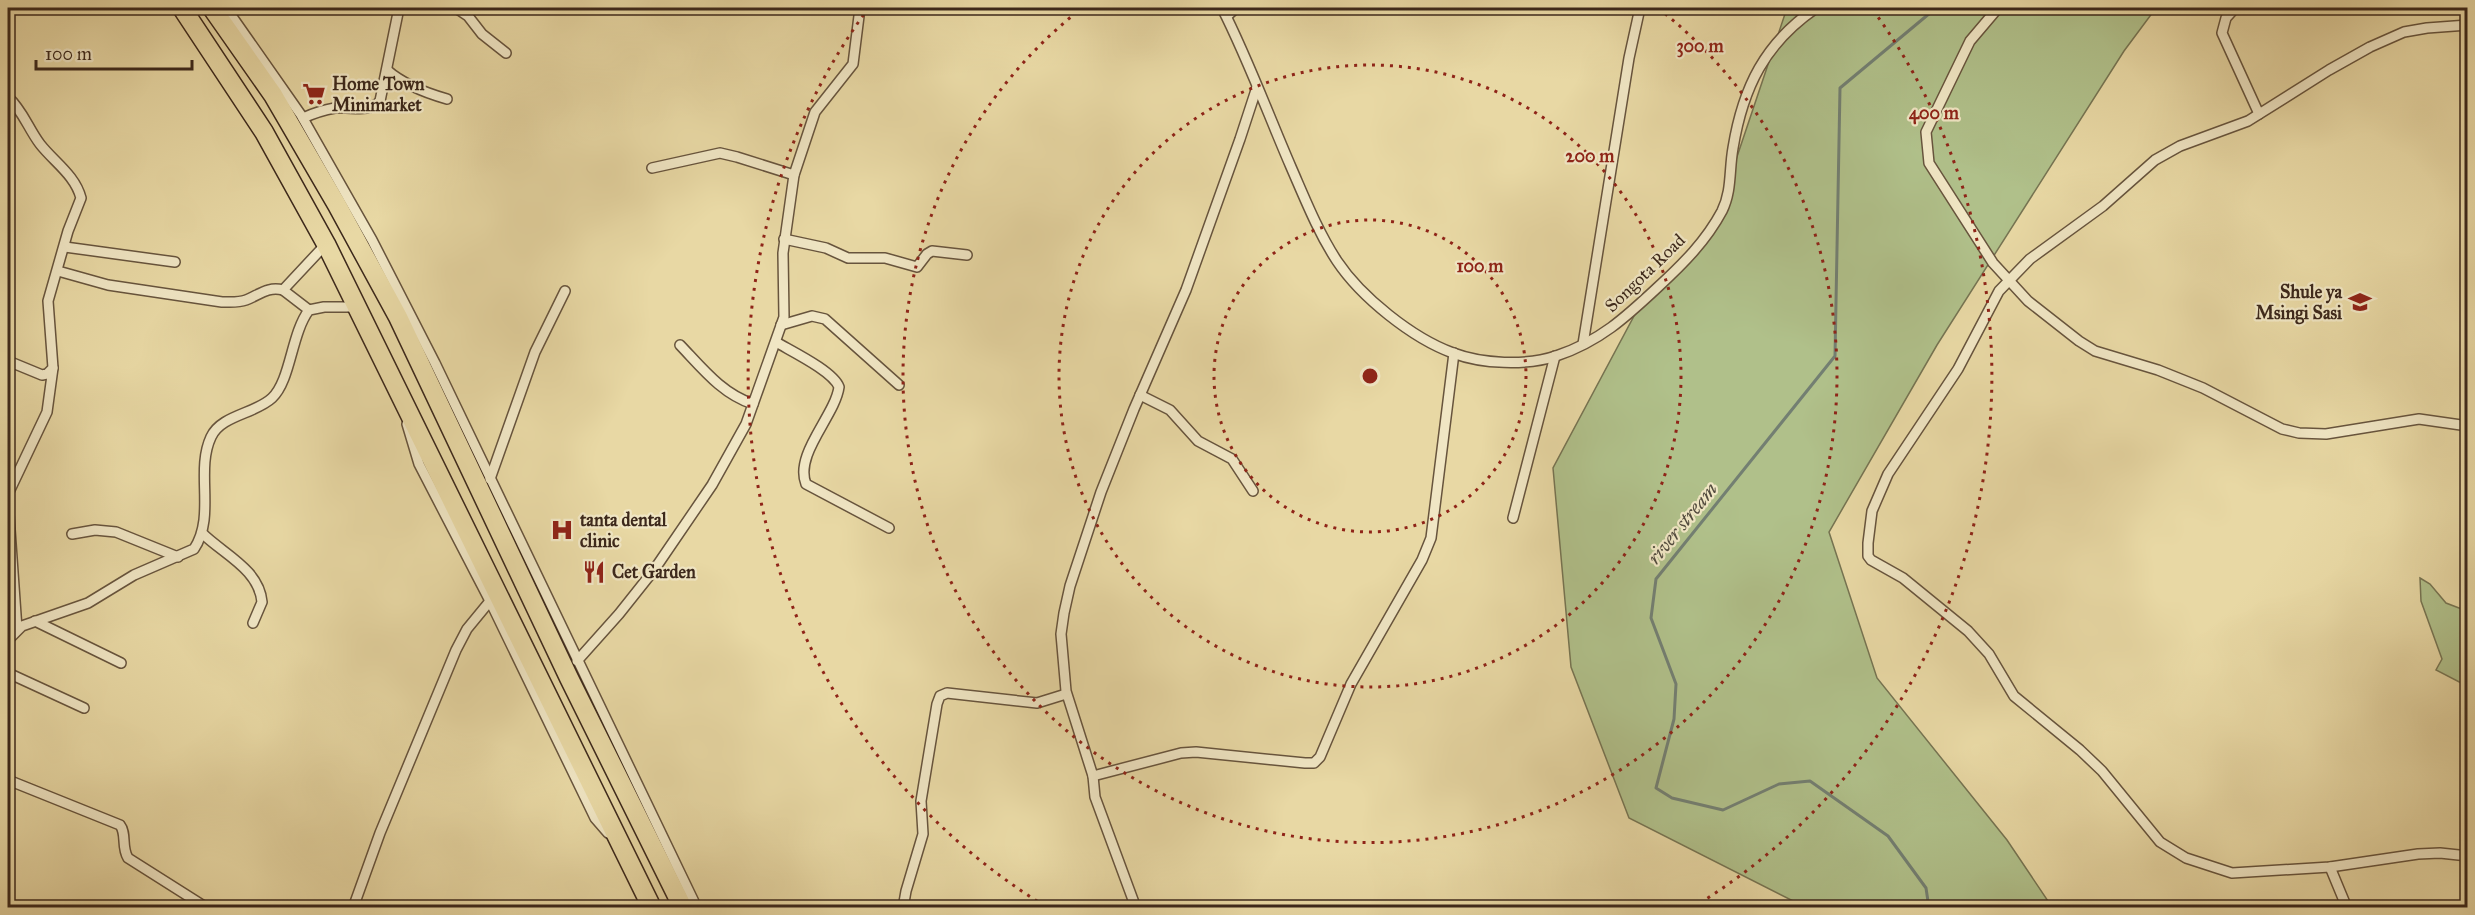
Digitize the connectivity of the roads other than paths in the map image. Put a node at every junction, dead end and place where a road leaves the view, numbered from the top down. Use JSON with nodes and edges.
{"nodes":[{"id":1,"x":182,"y":8,"type":"edge"},
{"id":2,"x":212,"y":8,"type":"edge"},
{"id":3,"x":226,"y":8,"type":"edge"},
{"id":4,"x":399,"y":8,"type":"edge"},
{"id":5,"x":436,"y":8,"type":"edge"},
{"id":6,"x":442,"y":8,"type":"edge"},
{"id":7,"x":456,"y":8,"type":"edge"},
{"id":8,"x":860,"y":8,"type":"edge"},
{"id":9,"x":1236,"y":8,"type":"edge"},
{"id":10,"x":1640,"y":8,"type":"edge"},
{"id":11,"x":1816,"y":8,"type":"edge"},
{"id":12,"x":1998,"y":8,"type":"edge"},
{"id":13,"x":2235,"y":8,"type":"edge"},
{"id":14,"x":1224,"y":12,"type":"edge"},
{"id":15,"x":2468,"y":25,"type":"edge"},
{"id":16,"x":506,"y":53,"type":"dead end"},
{"id":17,"x":387,"y":70,"type":"junction"},
{"id":18,"x":1257,"y":87,"type":"junction"},
{"id":19,"x":8,"y":97,"type":"edge"},
{"id":20,"x":447,"y":99,"type":"dead end"},
{"id":21,"x":2259,"y":114,"type":"junction"},
{"id":22,"x":303,"y":118,"type":"junction"},
{"id":23,"x":651,"y":168,"type":"dead end"},
{"id":24,"x":794,"y":175,"type":"junction"},
{"id":25,"x":784,"y":239,"type":"junction"},
{"id":26,"x":326,"y":244,"type":"junction"},
{"id":27,"x":65,"y":247,"type":"junction"},
{"id":28,"x":967,"y":255,"type":"dead end"},
{"id":29,"x":175,"y":262,"type":"dead end"},
{"id":30,"x":58,"y":271,"type":"junction"},
{"id":31,"x":2009,"y":280,"type":"junction"},
{"id":32,"x":283,"y":290,"type":"junction"},
{"id":33,"x":565,"y":291,"type":"dead end"},
{"id":34,"x":358,"y":307,"type":"junction"},
{"id":35,"x":309,"y":310,"type":"junction"},
{"id":36,"x":781,"y":325,"type":"junction"},
{"id":37,"x":776,"y":342,"type":"junction"},
{"id":38,"x":1583,"y":344,"type":"junction"},
{"id":39,"x":680,"y":345,"type":"dead end"},
{"id":40,"x":1454,"y":353,"type":"junction"},
{"id":41,"x":1556,"y":356,"type":"junction"},
{"id":42,"x":8,"y":361,"type":"edge"},
{"id":43,"x":53,"y":368,"type":"junction"},
{"id":44,"x":899,"y":385,"type":"dead end"},
{"id":45,"x":1140,"y":395,"type":"junction"},
{"id":46,"x":402,"y":398,"type":"junction"},
{"id":47,"x":753,"y":404,"type":"junction"},
{"id":48,"x":2468,"y":426,"type":"edge"},
{"id":49,"x":490,"y":479,"type":"junction"},
{"id":50,"x":1253,"y":491,"type":"dead end"},
{"id":51,"x":8,"y":492,"type":"edge"},
{"id":52,"x":1513,"y":518,"type":"dead end"},
{"id":53,"x":889,"y":528,"type":"dead end"},
{"id":54,"x":202,"y":533,"type":"junction"},
{"id":55,"x":72,"y":534,"type":"dead end"},
{"id":56,"x":178,"y":557,"type":"junction"},
{"id":57,"x":490,"y":601,"type":"junction"},
{"id":58,"x":35,"y":621,"type":"junction"},
{"id":59,"x":253,"y":623,"type":"dead end"},
{"id":60,"x":17,"y":629,"type":"junction"},
{"id":61,"x":8,"y":640,"type":"edge"},
{"id":62,"x":577,"y":661,"type":"junction"},
{"id":63,"x":121,"y":663,"type":"dead end"},
{"id":64,"x":8,"y":673,"type":"edge"},
{"id":65,"x":1066,"y":694,"type":"junction"},
{"id":66,"x":84,"y":708,"type":"dead end"},
{"id":67,"x":1093,"y":776,"type":"junction"},
{"id":68,"x":8,"y":780,"type":"edge"},
{"id":69,"x":649,"y":839,"type":"junction"},
{"id":70,"x":622,"y":850,"type":"junction"},
{"id":71,"x":2468,"y":856,"type":"edge"},
{"id":72,"x":2330,"y":867,"type":"junction"},
{"id":73,"x":207,"y":908,"type":"edge"},
{"id":74,"x":353,"y":908,"type":"edge"},
{"id":75,"x":652,"y":908,"type":"edge"},
{"id":76,"x":683,"y":908,"type":"edge"},
{"id":77,"x":697,"y":908,"type":"edge"},
{"id":78,"x":903,"y":908,"type":"edge"},
{"id":79,"x":1136,"y":908,"type":"edge"},
{"id":80,"x":2347,"y":908,"type":"edge"}],
"edges":[{"from":1,"to":26,"type":"highway"},
{"from":2,"to":69,"type":"highway"},
{"from":3,"to":22,"type":"street"},
{"from":4,"to":17,"type":"street"},
{"from":5,"to":6,"type":"street"},
{"from":7,"to":16,"type":"street"},
{"from":8,"to":24,"type":"street"},
{"from":9,"to":14,"type":"street"},
{"from":10,"to":38,"type":"street"},
{"from":11,"to":38,"type":"street","name":"Songota Road"},
{"from":12,"to":31,"type":"street"},
{"from":13,"to":21,"type":"street"},
{"from":14,"to":18,"type":"street","name":"Songota Road"},
{"from":15,"to":21,"type":"street"},
{"from":17,"to":20,"type":"street"},
{"from":17,"to":22,"type":"street"},
{"from":18,"to":40,"type":"street","name":"Songota Road"},
{"from":18,"to":45,"type":"street"},
{"from":19,"to":27,"type":"street"},
{"from":21,"to":31,"type":"street"},
{"from":22,"to":49,"type":"street"},
{"from":23,"to":24,"type":"street"},
{"from":24,"to":25,"type":"street"},
{"from":25,"to":28,"type":"street"},
{"from":25,"to":36,"type":"street"},
{"from":26,"to":32,"type":"street"},
{"from":26,"to":34,"type":"highway"},
{"from":27,"to":29,"type":"street"},
{"from":27,"to":30,"type":"street"},
{"from":30,"to":32,"type":"street"},
{"from":30,"to":43,"type":"street"},
{"from":31,"to":48,"type":"street"},
{"from":31,"to":72,"type":"street"},
{"from":32,"to":35,"type":"street"},
{"from":33,"to":49,"type":"street"},
{"from":34,"to":35,"type":"street"},
{"from":34,"to":46,"type":"highway"},
{"from":35,"to":54,"type":"street"},
{"from":36,"to":37,"type":"street"},
{"from":36,"to":44,"type":"street"},
{"from":37,"to":47,"type":"street"},
{"from":37,"to":53,"type":"street"},
{"from":38,"to":41,"type":"street","name":"Songota Road"},
{"from":39,"to":47,"type":"street"},
{"from":40,"to":41,"type":"street","name":"Songota Road"},
{"from":40,"to":67,"type":"street"},
{"from":41,"to":52,"type":"street"},
{"from":42,"to":43,"type":"street"},
{"from":43,"to":51,"type":"street"},
{"from":45,"to":50,"type":"street"},
{"from":45,"to":65,"type":"street"},
{"from":46,"to":57,"type":"street"},
{"from":46,"to":70,"type":"highway"},
{"from":47,"to":62,"type":"street"},
{"from":49,"to":62,"type":"street"},
{"from":51,"to":60,"type":"street"},
{"from":54,"to":56,"type":"street"},
{"from":54,"to":59,"type":"street"},
{"from":55,"to":56,"type":"street"},
{"from":56,"to":58,"type":"street"},
{"from":57,"to":70,"type":"street"},
{"from":57,"to":74,"type":"street"},
{"from":58,"to":60,"type":"street"},
{"from":58,"to":63,"type":"street"},
{"from":60,"to":61,"type":"street"},
{"from":62,"to":77,"type":"street"},
{"from":64,"to":66,"type":"street"},
{"from":65,"to":67,"type":"street"},
{"from":65,"to":78,"type":"street"},
{"from":67,"to":79,"type":"street"},
{"from":68,"to":73,"type":"street"},
{"from":69,"to":70,"type":"highway"},
{"from":69,"to":76,"type":"highway"},
{"from":70,"to":75,"type":"highway"},
{"from":71,"to":72,"type":"street"},
{"from":72,"to":80,"type":"street"}]}
